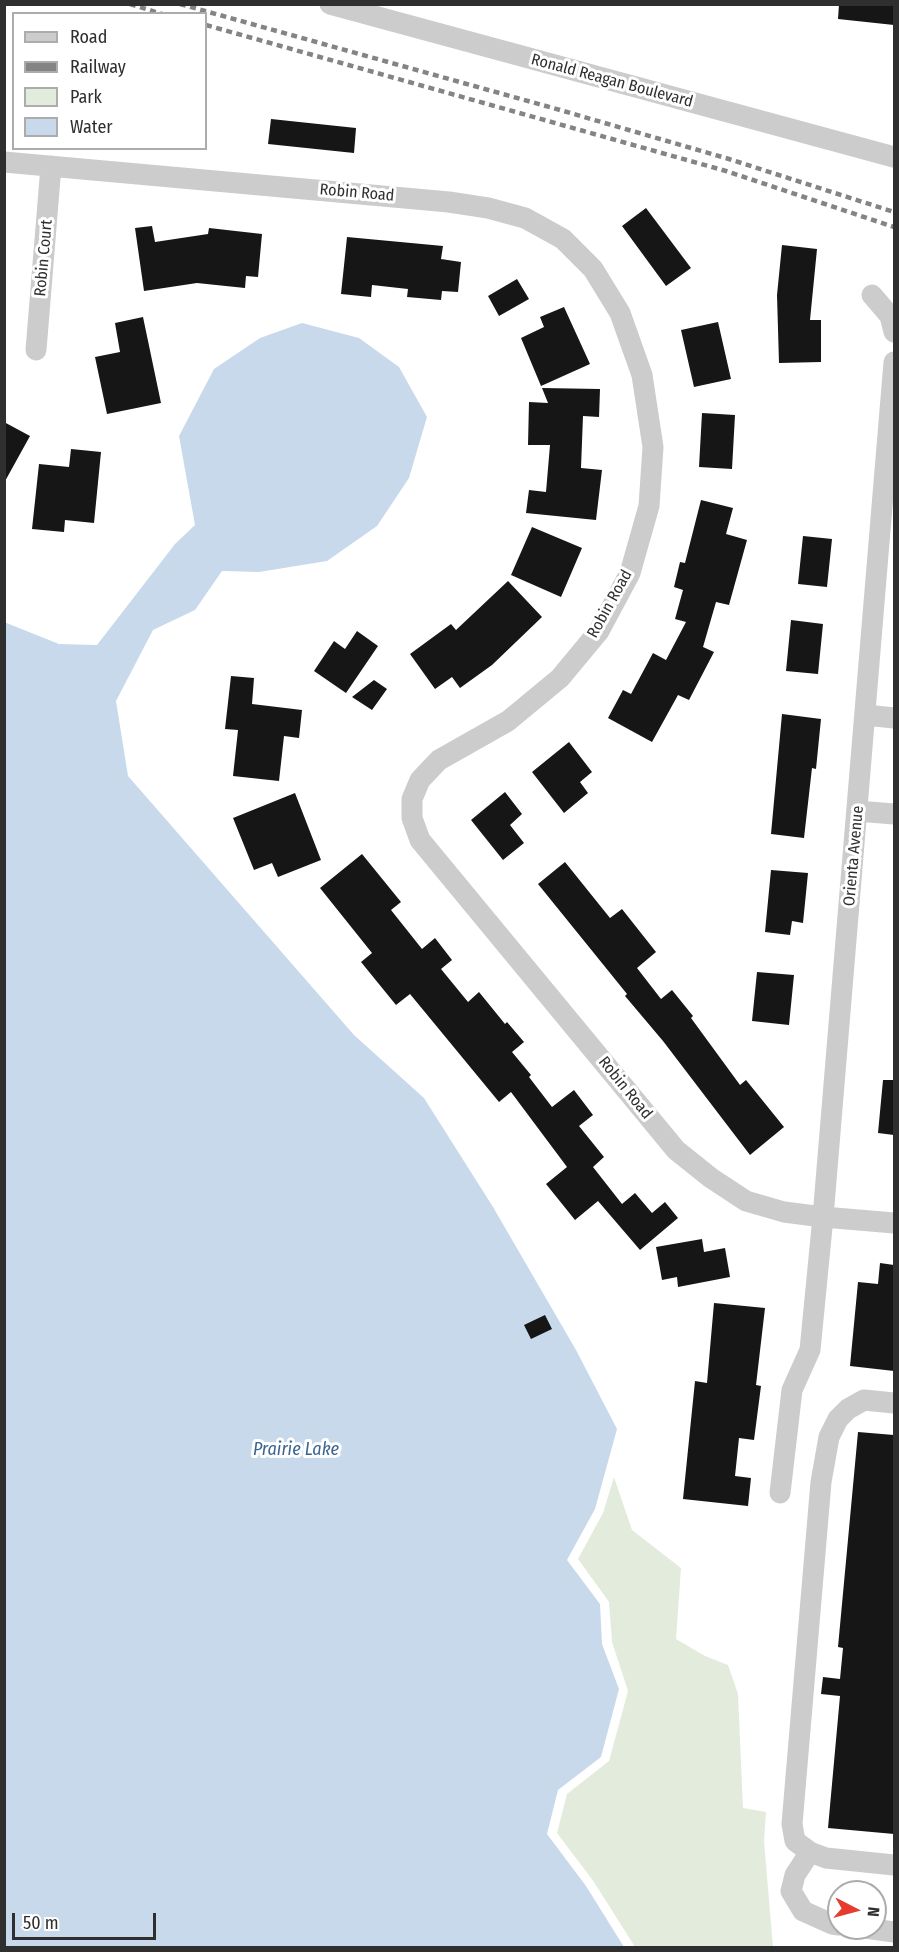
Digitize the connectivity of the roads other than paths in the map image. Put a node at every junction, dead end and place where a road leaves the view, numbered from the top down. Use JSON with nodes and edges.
{"nodes":[{"id":1,"x":330,"y":4,"type":"edge"},
{"id":2,"x":894,"y":157,"type":"edge"},
{"id":3,"x":4,"y":162,"type":"edge"},
{"id":4,"x":51,"y":166,"type":"junction"},
{"id":5,"x":872,"y":295,"type":"dead end"},
{"id":6,"x":894,"y":332,"type":"edge"},
{"id":7,"x":36,"y":350,"type":"dead end"},
{"id":8,"x":894,"y":362,"type":"edge"},
{"id":9,"x":892,"y":434,"type":"edge"},
{"id":10,"x":889,"y":512,"type":"edge"},
{"id":11,"x":866,"y":715,"type":"junction"},
{"id":12,"x":894,"y":718,"type":"edge"},
{"id":13,"x":858,"y":811,"type":"junction"},
{"id":14,"x":894,"y":814,"type":"edge"},
{"id":15,"x":823,"y":1217,"type":"junction"},
{"id":16,"x":894,"y":1222,"type":"edge"},
{"id":17,"x":894,"y":1403,"type":"edge"},
{"id":18,"x":780,"y":1493,"type":"dead end"},
{"id":19,"x":810,"y":1852,"type":"junction"},
{"id":20,"x":894,"y":1864,"type":"edge"},
{"id":21,"x":827,"y":1922,"type":"edge"}],
"edges":[{"from":1,"to":2,"type":"street","name":"Ronald Reagan Boulevard"},
{"from":3,"to":4,"type":"street","name":"Robin Road"},
{"from":4,"to":7,"type":"street","name":"Robin Court"},
{"from":4,"to":15,"type":"street","name":"Robin Road"},
{"from":5,"to":6,"type":"street"},
{"from":8,"to":9,"type":"street","name":"Orienta Avenue"},
{"from":9,"to":10,"type":"street","name":"Orienta Avenue"},
{"from":10,"to":11,"type":"street","name":"Orienta Avenue"},
{"from":11,"to":12,"type":"street"},
{"from":11,"to":13,"type":"street","name":"Orienta Avenue"},
{"from":13,"to":14,"type":"street"},
{"from":13,"to":15,"type":"street","name":"Orienta Avenue"},
{"from":15,"to":16,"type":"street","name":"Robin Road"},
{"from":15,"to":18,"type":"street","name":"Orienta Avenue"},
{"from":17,"to":19,"type":"street"},
{"from":19,"to":20,"type":"street"},
{"from":19,"to":21,"type":"street"}]}
